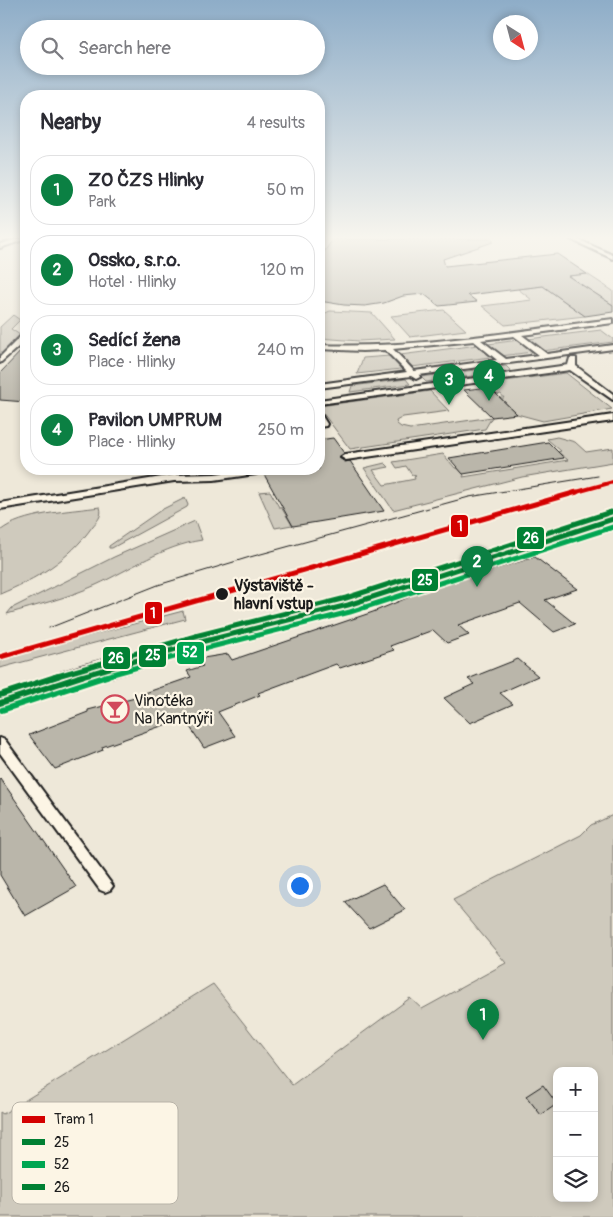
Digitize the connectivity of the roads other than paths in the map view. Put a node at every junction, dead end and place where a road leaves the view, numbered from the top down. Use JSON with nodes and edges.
{"nodes":[{"id":1,"x":613,"y":321,"type":"edge"},
{"id":2,"x":516,"y":333,"type":"junction"},
{"id":3,"x":475,"y":338,"type":"junction"},
{"id":4,"x":20,"y":342,"type":"edge"},
{"id":5,"x":325,"y":347,"type":"edge"},
{"id":6,"x":386,"y":347,"type":"junction"},
{"id":7,"x":613,"y":347,"type":"edge"},
{"id":8,"x":574,"y":352,"type":"junction"},
{"id":9,"x":545,"y":356,"type":"junction"},
{"id":10,"x":0,"y":361,"type":"edge"},
{"id":11,"x":505,"y":361,"type":"junction"},
{"id":12,"x":572,"y":367,"type":"junction"},
{"id":13,"x":412,"y":374,"type":"junction"},
{"id":14,"x":521,"y":374,"type":"junction"},
{"id":15,"x":325,"y":385,"type":"edge"},
{"id":16,"x":426,"y":387,"type":"junction"},
{"id":17,"x":613,"y":398,"type":"edge"},
{"id":18,"x":325,"y":401,"type":"edge"},
{"id":19,"x":613,"y":418,"type":"edge"},
{"id":20,"x":346,"y":457,"type":"dead end"},
{"id":21,"x":228,"y":475,"type":"edge"},
{"id":22,"x":0,"y":506,"type":"edge"},
{"id":23,"x":613,"y":519,"type":"edge"},
{"id":24,"x":0,"y":703,"type":"edge"},
{"id":25,"x":0,"y":743,"type":"edge"},
{"id":26,"x":105,"y":886,"type":"dead end"}],
"edges":[{"from":1,"to":2,"type":"lane"},
{"from":2,"to":3,"type":"lane"},
{"from":2,"to":9,"type":"lane"},
{"from":3,"to":6,"type":"lane"},
{"from":3,"to":11,"type":"lane"},
{"from":4,"to":10,"type":"lane"},
{"from":5,"to":6,"type":"lane"},
{"from":6,"to":13,"type":"lane"},
{"from":7,"to":8,"type":"lane"},
{"from":8,"to":9,"type":"lane"},
{"from":8,"to":12,"type":"lane"},
{"from":9,"to":11,"type":"lane"},
{"from":11,"to":13,"type":"lane"},
{"from":11,"to":14,"type":"lane"},
{"from":12,"to":14,"type":"lane"},
{"from":12,"to":17,"type":"lane"},
{"from":13,"to":15,"type":"lane"},
{"from":13,"to":16,"type":"lane"},
{"from":14,"to":16,"type":"lane"},
{"from":16,"to":18,"type":"lane"},
{"from":19,"to":20,"type":"lane"},
{"from":21,"to":22,"type":"lane"},
{"from":23,"to":24,"type":"street"},
{"from":25,"to":26,"type":"lane"}]}
